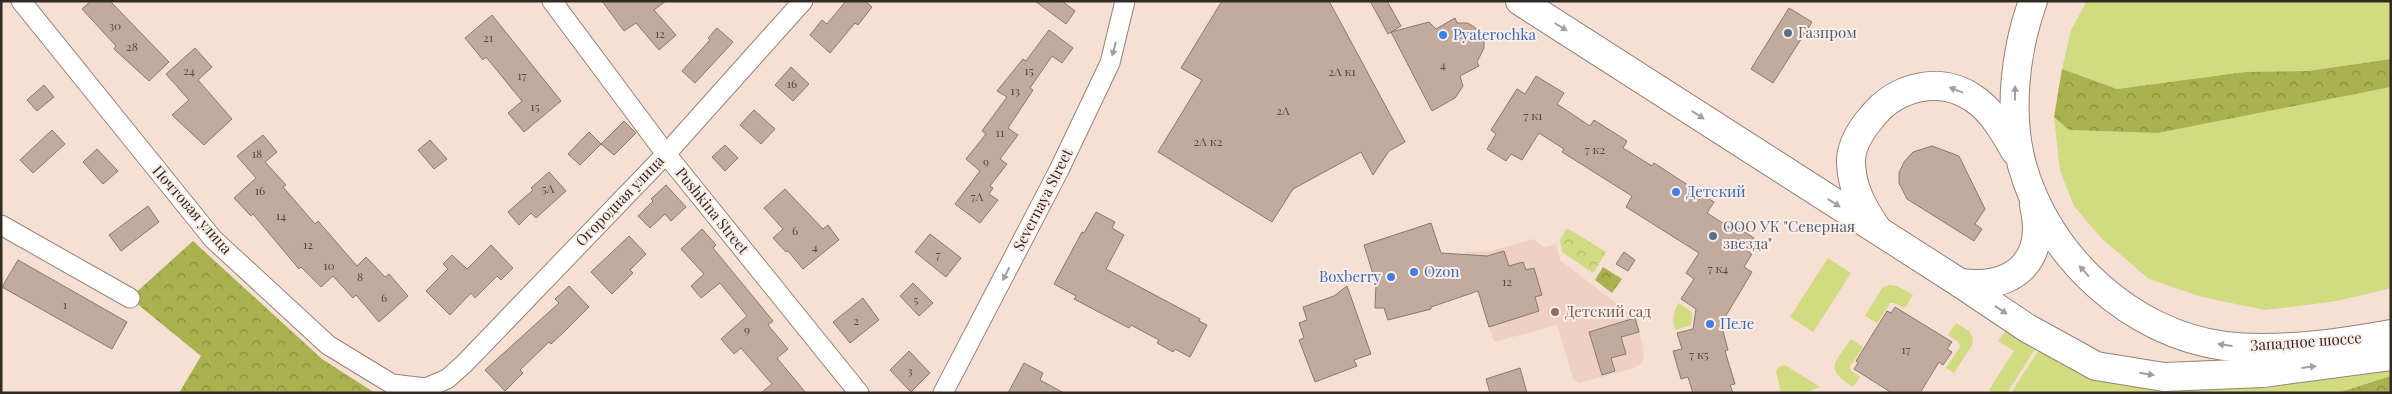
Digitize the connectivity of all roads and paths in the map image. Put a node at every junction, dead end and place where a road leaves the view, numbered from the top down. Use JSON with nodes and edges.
{"nodes":[{"id":1,"x":21,"y":1,"type":"edge"},
{"id":2,"x":552,"y":1,"type":"edge"},
{"id":3,"x":803,"y":1,"type":"edge"},
{"id":4,"x":1126,"y":1,"type":"edge"},
{"id":5,"x":1520,"y":1,"type":"edge"},
{"id":6,"x":2033,"y":1,"type":"edge"},
{"id":7,"x":666,"y":154,"type":"junction"},
{"id":8,"x":2021,"y":164,"type":"junction"},
{"id":9,"x":2031,"y":193,"type":"junction"},
{"id":10,"x":1,"y":225,"type":"edge"},
{"id":11,"x":1878,"y":231,"type":"junction"},
{"id":12,"x":1960,"y":283,"type":"junction"},
{"id":13,"x":130,"y":298,"type":"dead end"},
{"id":14,"x":2391,"y":334,"type":"edge"},
{"id":15,"x":2391,"y":356,"type":"edge"},
{"id":16,"x":426,"y":388,"type":"joint"},
{"id":17,"x":859,"y":393,"type":"edge"},
{"id":18,"x":943,"y":393,"type":"edge"}],
"edges":[{"from":1,"to":16,"type":"street","name":"Почтовая улица"},
{"from":2,"to":7,"type":"street","name":"Pushkina Street"},
{"from":3,"to":7,"type":"street","name":"Огородная улица"},
{"from":4,"to":18,"type":"street","name":"Severnaya Street","one_way":true},
{"from":5,"to":11,"type":"highway","one_way":true},
{"from":8,"to":6,"type":"highway","name":"Западное шоссе","one_way":true},
{"from":7,"to":16,"type":"street","name":"Огородная улица"},
{"from":7,"to":17,"type":"street","name":"Pushkina Street"},
{"from":8,"to":9,"type":"highway","name":"Западное шоссе"},
{"from":8,"to":11,"type":"highway","one_way":true},
{"from":9,"to":12,"type":"highway"},
{"from":14,"to":9,"type":"highway","name":"Западное шоссе","one_way":true},
{"from":10,"to":13,"type":"street"},
{"from":11,"to":12,"type":"highway"},
{"from":12,"to":15,"type":"highway","one_way":true}]}
